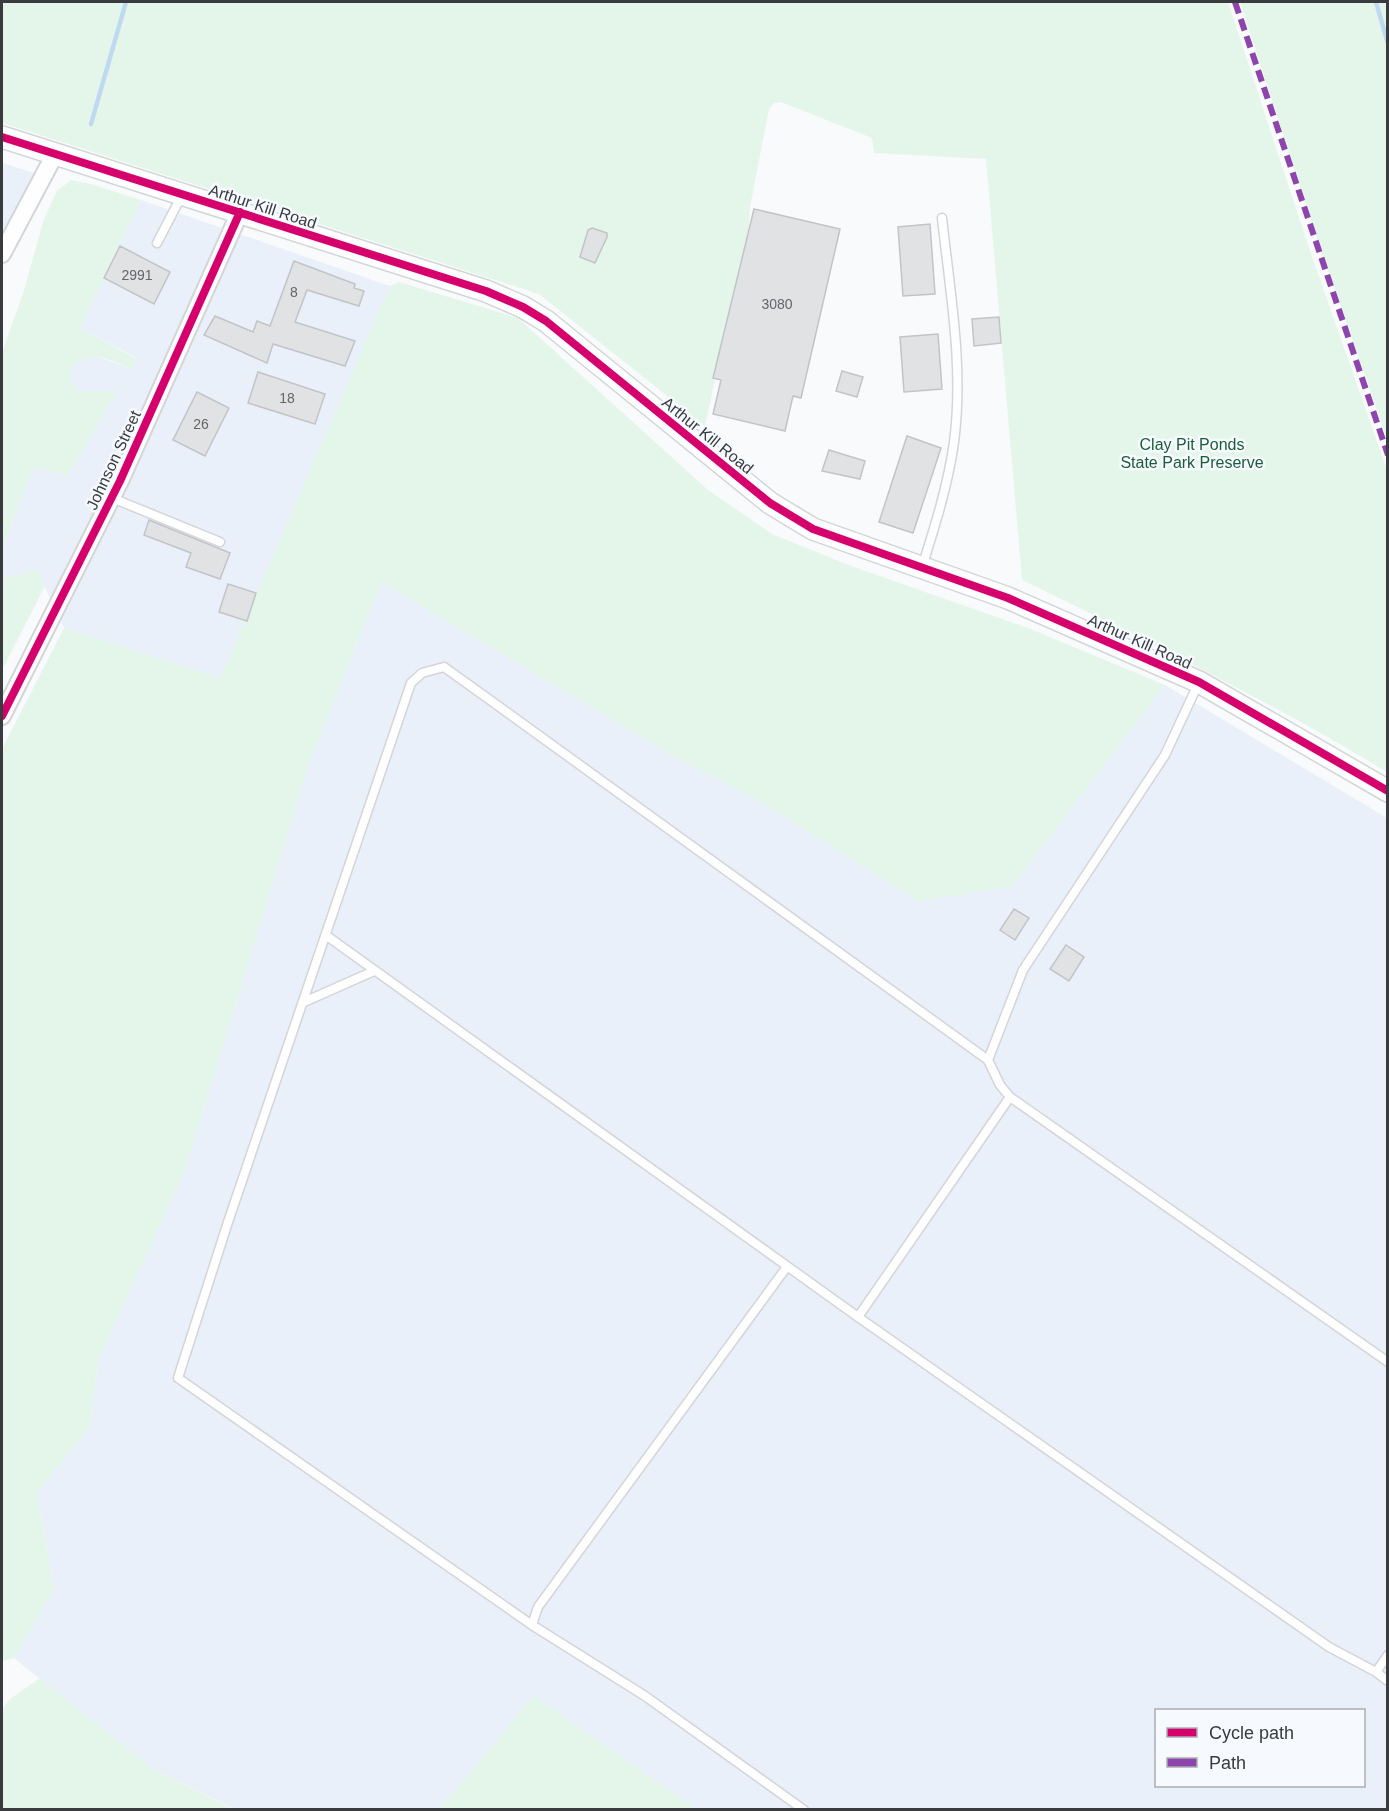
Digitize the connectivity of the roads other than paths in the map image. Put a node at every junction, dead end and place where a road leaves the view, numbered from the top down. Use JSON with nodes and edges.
{"nodes":[{"id":1,"x":2,"y":137,"type":"edge"},
{"id":2,"x":56,"y":154,"type":"junction"},
{"id":3,"x":182,"y":194,"type":"junction"},
{"id":4,"x":240,"y":212,"type":"junction"},
{"id":5,"x":942,"y":218,"type":"dead end"},
{"id":6,"x":157,"y":243,"type":"dead end"},
{"id":7,"x":2,"y":254,"type":"edge"},
{"id":8,"x":112,"y":498,"type":"junction"},
{"id":9,"x":220,"y":542,"type":"dead end"},
{"id":10,"x":922,"y":567,"type":"junction"},
{"id":11,"x":1199,"y":682,"type":"junction"},
{"id":12,"x":2,"y":716,"type":"edge"},
{"id":13,"x":1388,"y":791,"type":"edge"},
{"id":14,"x":327,"y":936,"type":"junction"},
{"id":15,"x":374,"y":970,"type":"junction"},
{"id":16,"x":304,"y":1002,"type":"junction"},
{"id":17,"x":988,"y":1060,"type":"junction"},
{"id":18,"x":1010,"y":1097,"type":"junction"},
{"id":19,"x":786,"y":1268,"type":"junction"},
{"id":20,"x":858,"y":1317,"type":"junction"},
{"id":21,"x":1388,"y":1362,"type":"edge"},
{"id":22,"x":532,"y":1625,"type":"junction"},
{"id":23,"x":1388,"y":1655,"type":"edge"},
{"id":24,"x":1376,"y":1672,"type":"junction"},
{"id":25,"x":1388,"y":1681,"type":"edge"},
{"id":26,"x":804,"y":1809,"type":"edge"}],
"edges":[{"from":1,"to":2,"type":"street","name":"Arthur Kill Road"},
{"from":2,"to":3,"type":"street","name":"Arthur Kill Road"},
{"from":2,"to":7,"type":"street"},
{"from":3,"to":4,"type":"street","name":"Arthur Kill Road"},
{"from":3,"to":6,"type":"lane"},
{"from":4,"to":8,"type":"street","name":"Johnson Street"},
{"from":4,"to":10,"type":"street","name":"Arthur Kill Road"},
{"from":5,"to":10,"type":"lane"},
{"from":8,"to":9,"type":"lane"},
{"from":8,"to":12,"type":"street","name":"Johnson Street"},
{"from":10,"to":11,"type":"street","name":"Arthur Kill Road"},
{"from":11,"to":13,"type":"street","name":"Arthur Kill Road"},
{"from":11,"to":17,"type":"lane"},
{"from":14,"to":15,"type":"lane"},
{"from":14,"to":16,"type":"lane"},
{"from":14,"to":17,"type":"lane"},
{"from":15,"to":16,"type":"lane"},
{"from":15,"to":19,"type":"lane"},
{"from":16,"to":22,"type":"lane"},
{"from":17,"to":18,"type":"lane"},
{"from":18,"to":20,"type":"lane"},
{"from":18,"to":21,"type":"lane"},
{"from":19,"to":20,"type":"lane"},
{"from":19,"to":22,"type":"lane"},
{"from":20,"to":24,"type":"lane"},
{"from":22,"to":26,"type":"lane"},
{"from":23,"to":24,"type":"lane"},
{"from":24,"to":25,"type":"lane"}]}
